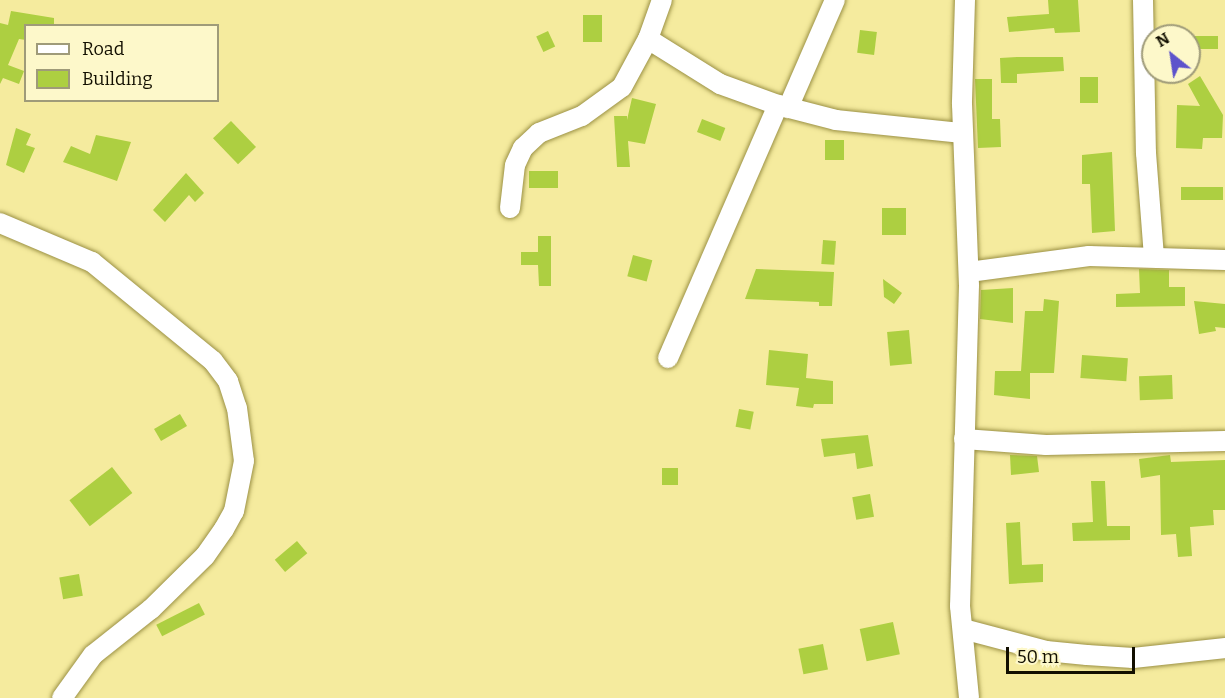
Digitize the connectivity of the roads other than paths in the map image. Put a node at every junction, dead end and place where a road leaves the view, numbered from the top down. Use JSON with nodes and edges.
{"nodes":[{"id":1,"x":662,"y":0,"type":"edge"},
{"id":2,"x":835,"y":0,"type":"edge"},
{"id":3,"x":965,"y":0,"type":"edge"},
{"id":4,"x":1143,"y":0,"type":"edge"},
{"id":5,"x":648,"y":39,"type":"junction"},
{"id":6,"x":783,"y":106,"type":"junction"},
{"id":7,"x":962,"y":133,"type":"junction"},
{"id":8,"x":510,"y":208,"type":"dead end"},
{"id":9,"x":0,"y":223,"type":"edge"},
{"id":10,"x":1154,"y":256,"type":"junction"},
{"id":11,"x":1225,"y":260,"type":"edge"},
{"id":12,"x":969,"y":272,"type":"junction"},
{"id":13,"x":668,"y":358,"type":"dead end"},
{"id":14,"x":964,"y":439,"type":"junction"},
{"id":15,"x":1225,"y":441,"type":"edge"},
{"id":16,"x":963,"y":629,"type":"junction"},
{"id":17,"x":1225,"y":648,"type":"edge"},
{"id":18,"x":62,"y":698,"type":"edge"},
{"id":19,"x":969,"y":698,"type":"edge"}],
"edges":[{"from":1,"to":5,"type":"street"},
{"from":2,"to":6,"type":"street"},
{"from":3,"to":7,"type":"street"},
{"from":4,"to":10,"type":"street"},
{"from":5,"to":6,"type":"street"},
{"from":5,"to":8,"type":"street"},
{"from":6,"to":7,"type":"street"},
{"from":6,"to":13,"type":"street"},
{"from":7,"to":12,"type":"street"},
{"from":9,"to":18,"type":"street"},
{"from":10,"to":11,"type":"street"},
{"from":10,"to":12,"type":"street"},
{"from":12,"to":14,"type":"street"},
{"from":14,"to":15,"type":"street"},
{"from":14,"to":16,"type":"street"},
{"from":16,"to":17,"type":"street"},
{"from":16,"to":19,"type":"street"}]}
